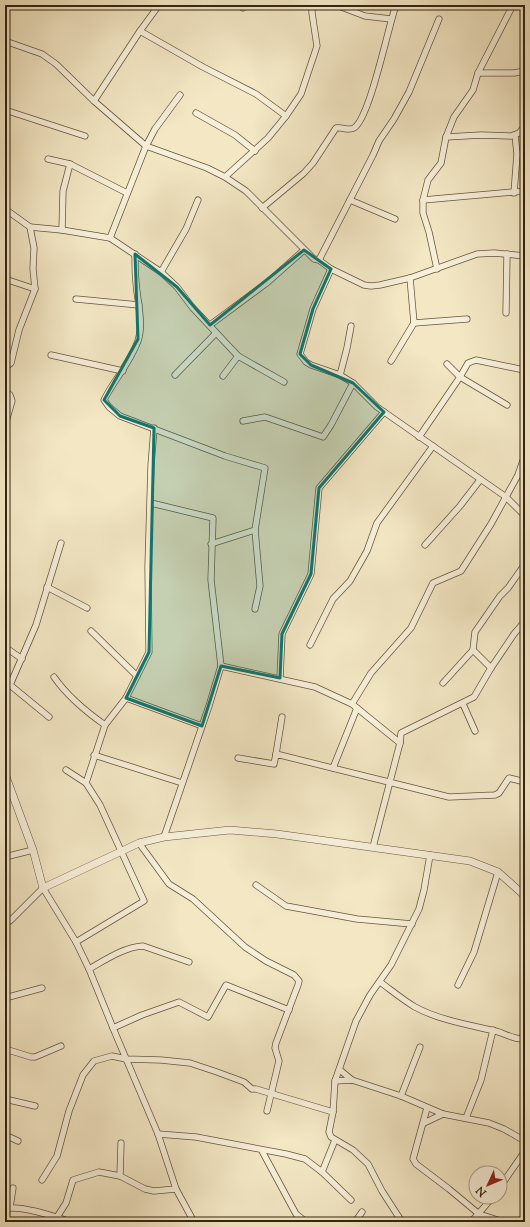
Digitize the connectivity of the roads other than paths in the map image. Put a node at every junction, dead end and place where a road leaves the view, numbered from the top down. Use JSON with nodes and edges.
{"nodes":[{"id":1,"x":159,"y":5,"type":"edge"},
{"id":2,"x":312,"y":5,"type":"edge"},
{"id":3,"x":336,"y":5,"type":"edge"},
{"id":4,"x":396,"y":5,"type":"edge"},
{"id":5,"x":513,"y":5,"type":"edge"},
{"id":6,"x":391,"y":19,"type":"junction"},
{"id":7,"x":439,"y":19,"type":"dead end"},
{"id":8,"x":140,"y":31,"type":"junction"},
{"id":9,"x":5,"y":41,"type":"edge"},
{"id":10,"x":525,"y":71,"type":"edge"},
{"id":11,"x":478,"y":73,"type":"junction"},
{"id":12,"x":180,"y":95,"type":"dead end"},
{"id":13,"x":94,"y":101,"type":"junction"},
{"id":14,"x":5,"y":110,"type":"edge"},
{"id":15,"x":196,"y":113,"type":"dead end"},
{"id":16,"x":286,"y":116,"type":"junction"},
{"id":17,"x":525,"y":126,"type":"edge"},
{"id":18,"x":515,"y":135,"type":"junction"},
{"id":19,"x":85,"y":136,"type":"dead end"},
{"id":20,"x":446,"y":137,"type":"junction"},
{"id":21,"x":146,"y":146,"type":"junction"},
{"id":22,"x":255,"y":151,"type":"junction"},
{"id":23,"x":48,"y":159,"type":"dead end"},
{"id":24,"x":70,"y":164,"type":"junction"},
{"id":25,"x":225,"y":177,"type":"junction"},
{"id":26,"x":525,"y":191,"type":"edge"},
{"id":27,"x":128,"y":192,"type":"junction"},
{"id":28,"x":514,"y":193,"type":"junction"},
{"id":29,"x":198,"y":200,"type":"dead end"},
{"id":30,"x":350,"y":200,"type":"junction"},
{"id":31,"x":423,"y":200,"type":"junction"},
{"id":32,"x":262,"y":208,"type":"junction"},
{"id":33,"x":5,"y":209,"type":"edge"},
{"id":34,"x":395,"y":220,"type":"dead end"},
{"id":35,"x":30,"y":227,"type":"junction"},
{"id":36,"x":62,"y":230,"type":"junction"},
{"id":37,"x":110,"y":238,"type":"junction"},
{"id":38,"x":304,"y":250,"type":"junction"},
{"id":39,"x":135,"y":254,"type":"junction"},
{"id":40,"x":507,"y":254,"type":"junction"},
{"id":41,"x":525,"y":256,"type":"edge"},
{"id":42,"x":319,"y":260,"type":"junction"},
{"id":43,"x":331,"y":269,"type":"junction"},
{"id":44,"x":437,"y":269,"type":"junction"},
{"id":45,"x":160,"y":272,"type":"junction"},
{"id":46,"x":410,"y":278,"type":"junction"},
{"id":47,"x":5,"y":279,"type":"edge"},
{"id":48,"x":35,"y":289,"type":"junction"},
{"id":49,"x":76,"y":299,"type":"dead end"},
{"id":50,"x":140,"y":305,"type":"junction"},
{"id":51,"x":506,"y":313,"type":"dead end"},
{"id":52,"x":467,"y":319,"type":"dead end"},
{"id":53,"x":414,"y":323,"type":"junction"},
{"id":54,"x":210,"y":325,"type":"junction"},
{"id":55,"x":351,"y":326,"type":"dead end"},
{"id":56,"x":216,"y":333,"type":"junction"},
{"id":57,"x":51,"y":355,"type":"dead end"},
{"id":58,"x":238,"y":356,"type":"junction"},
{"id":59,"x":391,"y":361,"type":"dead end"},
{"id":60,"x":447,"y":364,"type":"dead end"},
{"id":61,"x":5,"y":368,"type":"edge"},
{"id":62,"x":524,"y":370,"type":"edge"},
{"id":63,"x":123,"y":371,"type":"junction"},
{"id":64,"x":175,"y":375,"type":"dead end"},
{"id":65,"x":340,"y":375,"type":"junction"},
{"id":66,"x":222,"y":376,"type":"dead end"},
{"id":67,"x":460,"y":377,"type":"junction"},
{"id":68,"x":284,"y":382,"type":"dead end"},
{"id":69,"x":353,"y":383,"type":"junction"},
{"id":70,"x":5,"y":391,"type":"edge"},
{"id":71,"x":508,"y":405,"type":"dead end"},
{"id":72,"x":384,"y":412,"type":"junction"},
{"id":73,"x":243,"y":421,"type":"dead end"},
{"id":74,"x":5,"y":424,"type":"edge"},
{"id":75,"x":154,"y":428,"type":"junction"},
{"id":76,"x":419,"y":437,"type":"junction"},
{"id":77,"x":433,"y":446,"type":"junction"},
{"id":78,"x":525,"y":455,"type":"edge"},
{"id":79,"x":480,"y":480,"type":"junction"},
{"id":80,"x":506,"y":497,"type":"junction"},
{"id":81,"x":150,"y":503,"type":"junction"},
{"id":82,"x":525,"y":516,"type":"edge"},
{"id":83,"x":255,"y":530,"type":"junction"},
{"id":84,"x":61,"y":543,"type":"dead end"},
{"id":85,"x":212,"y":544,"type":"junction"},
{"id":86,"x":424,"y":545,"type":"dead end"},
{"id":87,"x":525,"y":564,"type":"edge"},
{"id":88,"x":47,"y":587,"type":"junction"},
{"id":89,"x":87,"y":608,"type":"dead end"},
{"id":90,"x":255,"y":609,"type":"dead end"},
{"id":91,"x":525,"y":621,"type":"edge"},
{"id":92,"x":91,"y":631,"type":"dead end"},
{"id":93,"x":310,"y":645,"type":"dead end"},
{"id":94,"x":5,"y":647,"type":"edge"},
{"id":95,"x":472,"y":650,"type":"junction"},
{"id":96,"x":22,"y":659,"type":"junction"},
{"id":97,"x":221,"y":666,"type":"junction"},
{"id":98,"x":491,"y":668,"type":"junction"},
{"id":99,"x":137,"y":676,"type":"junction"},
{"id":100,"x":54,"y":677,"type":"dead end"},
{"id":101,"x":280,"y":678,"type":"junction"},
{"id":102,"x":443,"y":683,"type":"dead end"},
{"id":103,"x":126,"y":698,"type":"junction"},
{"id":104,"x":463,"y":704,"type":"junction"},
{"id":105,"x":355,"y":706,"type":"junction"},
{"id":106,"x":282,"y":716,"type":"dead end"},
{"id":107,"x":49,"y":717,"type":"dead end"},
{"id":108,"x":105,"y":725,"type":"junction"},
{"id":109,"x":202,"y":726,"type":"junction"},
{"id":110,"x":475,"y":731,"type":"dead end"},
{"id":111,"x":525,"y":740,"type":"edge"},
{"id":112,"x":400,"y":743,"type":"junction"},
{"id":113,"x":525,"y":744,"type":"edge"},
{"id":114,"x":276,"y":754,"type":"junction"},
{"id":115,"x":94,"y":755,"type":"junction"},
{"id":116,"x":238,"y":758,"type":"dead end"},
{"id":117,"x":333,"y":768,"type":"junction"},
{"id":118,"x":66,"y":770,"type":"dead end"},
{"id":119,"x":5,"y":774,"type":"edge"},
{"id":120,"x":86,"y":782,"type":"junction"},
{"id":121,"x":525,"y":782,"type":"edge"},
{"id":122,"x":182,"y":783,"type":"junction"},
{"id":123,"x":390,"y":784,"type":"junction"},
{"id":124,"x":164,"y":837,"type":"junction"},
{"id":125,"x":139,"y":843,"type":"junction"},
{"id":126,"x":373,"y":847,"type":"junction"},
{"id":127,"x":33,"y":850,"type":"junction"},
{"id":128,"x":122,"y":851,"type":"junction"},
{"id":129,"x":430,"y":855,"type":"junction"},
{"id":130,"x":5,"y":857,"type":"edge"},
{"id":131,"x":498,"y":872,"type":"junction"},
{"id":132,"x":256,"y":885,"type":"dead end"},
{"id":133,"x":43,"y":888,"type":"junction"},
{"id":134,"x":525,"y":896,"type":"edge"},
{"id":135,"x":5,"y":924,"type":"edge"},
{"id":136,"x":412,"y":924,"type":"junction"},
{"id":137,"x":76,"y":942,"type":"junction"},
{"id":138,"x":189,"y":962,"type":"dead end"},
{"id":139,"x":89,"y":969,"type":"junction"},
{"id":140,"x":380,"y":982,"type":"junction"},
{"id":141,"x":458,"y":985,"type":"dead end"},
{"id":142,"x":42,"y":988,"type":"dead end"},
{"id":143,"x":5,"y":998,"type":"edge"},
{"id":144,"x":289,"y":1010,"type":"junction"},
{"id":145,"x":113,"y":1028,"type":"junction"},
{"id":146,"x":493,"y":1030,"type":"junction"},
{"id":147,"x":525,"y":1030,"type":"edge"},
{"id":148,"x":61,"y":1046,"type":"dead end"},
{"id":149,"x":420,"y":1047,"type":"dead end"},
{"id":150,"x":5,"y":1048,"type":"edge"},
{"id":151,"x":126,"y":1059,"type":"junction"},
{"id":152,"x":340,"y":1070,"type":"junction"},
{"id":153,"x":352,"y":1080,"type":"junction"},
{"id":154,"x":335,"y":1081,"type":"junction"},
{"id":155,"x":272,"y":1094,"type":"junction"},
{"id":156,"x":401,"y":1096,"type":"junction"},
{"id":157,"x":5,"y":1099,"type":"edge"},
{"id":158,"x":35,"y":1106,"type":"dead end"},
{"id":159,"x":427,"y":1108,"type":"junction"},
{"id":160,"x":267,"y":1111,"type":"dead end"},
{"id":161,"x":333,"y":1112,"type":"junction"},
{"id":162,"x":443,"y":1114,"type":"junction"},
{"id":163,"x":466,"y":1118,"type":"junction"},
{"id":164,"x":424,"y":1123,"type":"junction"},
{"id":165,"x":158,"y":1134,"type":"junction"},
{"id":166,"x":5,"y":1135,"type":"edge"},
{"id":167,"x":335,"y":1140,"type":"junction"},
{"id":168,"x":18,"y":1141,"type":"dead end"},
{"id":169,"x":525,"y":1141,"type":"edge"},
{"id":170,"x":121,"y":1142,"type":"dead end"},
{"id":171,"x":262,"y":1151,"type":"junction"},
{"id":172,"x":525,"y":1152,"type":"edge"},
{"id":173,"x":322,"y":1172,"type":"junction"},
{"id":174,"x":120,"y":1176,"type":"junction"},
{"id":175,"x":508,"y":1176,"type":"edge"},
{"id":176,"x":42,"y":1180,"type":"dead end"},
{"id":177,"x":13,"y":1188,"type":"dead end"},
{"id":178,"x":176,"y":1189,"type":"junction"},
{"id":179,"x":351,"y":1200,"type":"dead end"},
{"id":180,"x":486,"y":1205,"type":"edge"},
{"id":181,"x":7,"y":1208,"type":"edge"},
{"id":182,"x":362,"y":1212,"type":"dead end"},
{"id":183,"x":479,"y":1214,"type":"junction"},
{"id":184,"x":57,"y":1217,"type":"junction"},
{"id":185,"x":71,"y":1222,"type":"edge"},
{"id":186,"x":194,"y":1222,"type":"edge"},
{"id":187,"x":306,"y":1222,"type":"edge"},
{"id":188,"x":355,"y":1222,"type":"edge"},
{"id":189,"x":402,"y":1222,"type":"edge"},
{"id":190,"x":471,"y":1222,"type":"edge"},
{"id":191,"x":504,"y":1222,"type":"edge"}],
"edges":[{"from":1,"to":8,"type":"street"},
{"from":2,"to":16,"type":"street"},
{"from":3,"to":6,"type":"street"},
{"from":4,"to":6,"type":"street"},
{"from":5,"to":11,"type":"street"},
{"from":6,"to":32,"type":"street"},
{"from":7,"to":30,"type":"street"},
{"from":8,"to":13,"type":"street"},
{"from":8,"to":16,"type":"street"},
{"from":9,"to":13,"type":"street"},
{"from":10,"to":11,"type":"street"},
{"from":11,"to":20,"type":"street"},
{"from":12,"to":21,"type":"street"},
{"from":13,"to":21,"type":"street"},
{"from":14,"to":19,"type":"street"},
{"from":15,"to":22,"type":"street"},
{"from":16,"to":22,"type":"street"},
{"from":17,"to":18,"type":"street"},
{"from":18,"to":20,"type":"street"},
{"from":18,"to":28,"type":"street"},
{"from":20,"to":31,"type":"street"},
{"from":21,"to":25,"type":"street"},
{"from":21,"to":27,"type":"street"},
{"from":22,"to":25,"type":"street"},
{"from":23,"to":24,"type":"street"},
{"from":24,"to":27,"type":"street"},
{"from":24,"to":36,"type":"street"},
{"from":25,"to":32,"type":"street"},
{"from":26,"to":28,"type":"street"},
{"from":27,"to":37,"type":"street"},
{"from":28,"to":31,"type":"street"},
{"from":29,"to":45,"type":"street"},
{"from":30,"to":34,"type":"street"},
{"from":30,"to":42,"type":"street"},
{"from":31,"to":44,"type":"street"},
{"from":32,"to":38,"type":"street"},
{"from":33,"to":35,"type":"street"},
{"from":35,"to":36,"type":"street"},
{"from":35,"to":48,"type":"street"},
{"from":36,"to":37,"type":"street"},
{"from":37,"to":39,"type":"street"},
{"from":38,"to":42,"type":"street"},
{"from":38,"to":54,"type":"street"},
{"from":39,"to":45,"type":"street"},
{"from":39,"to":50,"type":"street"},
{"from":40,"to":41,"type":"street"},
{"from":40,"to":44,"type":"street"},
{"from":40,"to":51,"type":"street"},
{"from":42,"to":43,"type":"street"},
{"from":43,"to":46,"type":"street"},
{"from":43,"to":65,"type":"street"},
{"from":44,"to":46,"type":"street"},
{"from":45,"to":54,"type":"street"},
{"from":46,"to":53,"type":"street"},
{"from":47,"to":48,"type":"street"},
{"from":48,"to":61,"type":"street"},
{"from":49,"to":50,"type":"street"},
{"from":50,"to":63,"type":"street"},
{"from":52,"to":53,"type":"street"},
{"from":53,"to":59,"type":"street"},
{"from":54,"to":56,"type":"street"},
{"from":55,"to":65,"type":"street"},
{"from":56,"to":58,"type":"street"},
{"from":56,"to":64,"type":"street"},
{"from":57,"to":63,"type":"street"},
{"from":58,"to":66,"type":"street"},
{"from":58,"to":68,"type":"street"},
{"from":60,"to":67,"type":"street"},
{"from":62,"to":67,"type":"street"},
{"from":63,"to":75,"type":"street"},
{"from":65,"to":69,"type":"street"},
{"from":67,"to":71,"type":"street"},
{"from":67,"to":76,"type":"street"},
{"from":69,"to":72,"type":"street"},
{"from":69,"to":73,"type":"street"},
{"from":70,"to":74,"type":"street"},
{"from":72,"to":76,"type":"street"},
{"from":72,"to":101,"type":"street"},
{"from":75,"to":81,"type":"street"},
{"from":75,"to":83,"type":"street"},
{"from":76,"to":77,"type":"street"},
{"from":77,"to":79,"type":"street"},
{"from":77,"to":93,"type":"street"},
{"from":78,"to":80,"type":"street"},
{"from":79,"to":80,"type":"street"},
{"from":79,"to":86,"type":"street"},
{"from":80,"to":82,"type":"street"},
{"from":80,"to":105,"type":"street"},
{"from":81,"to":85,"type":"street"},
{"from":81,"to":99,"type":"street"},
{"from":83,"to":85,"type":"street"},
{"from":83,"to":90,"type":"street"},
{"from":84,"to":88,"type":"street"},
{"from":85,"to":97,"type":"street"},
{"from":87,"to":95,"type":"street"},
{"from":88,"to":89,"type":"street"},
{"from":88,"to":96,"type":"street"},
{"from":91,"to":98,"type":"street"},
{"from":92,"to":99,"type":"street"},
{"from":94,"to":96,"type":"street"},
{"from":95,"to":98,"type":"street"},
{"from":95,"to":102,"type":"street"},
{"from":96,"to":107,"type":"street"},
{"from":97,"to":101,"type":"street"},
{"from":97,"to":109,"type":"street"},
{"from":98,"to":104,"type":"street"},
{"from":99,"to":103,"type":"street"},
{"from":100,"to":108,"type":"street"},
{"from":101,"to":105,"type":"street"},
{"from":103,"to":108,"type":"street"},
{"from":103,"to":109,"type":"street"},
{"from":104,"to":110,"type":"street"},
{"from":104,"to":112,"type":"street"},
{"from":105,"to":112,"type":"street"},
{"from":105,"to":117,"type":"street"},
{"from":106,"to":114,"type":"street"},
{"from":108,"to":115,"type":"street"},
{"from":109,"to":122,"type":"street"},
{"from":111,"to":113,"type":"street"},
{"from":112,"to":123,"type":"street"},
{"from":114,"to":116,"type":"street"},
{"from":114,"to":117,"type":"street"},
{"from":115,"to":120,"type":"street"},
{"from":115,"to":122,"type":"street"},
{"from":117,"to":123,"type":"street"},
{"from":118,"to":120,"type":"street"},
{"from":119,"to":127,"type":"street"},
{"from":120,"to":128,"type":"street"},
{"from":121,"to":123,"type":"street"},
{"from":122,"to":124,"type":"street"},
{"from":123,"to":126,"type":"street"},
{"from":124,"to":125,"type":"street"},
{"from":124,"to":126,"type":"street"},
{"from":125,"to":128,"type":"street"},
{"from":125,"to":144,"type":"street"},
{"from":126,"to":129,"type":"street"},
{"from":127,"to":130,"type":"street"},
{"from":127,"to":133,"type":"street"},
{"from":128,"to":133,"type":"street"},
{"from":128,"to":137,"type":"street"},
{"from":129,"to":131,"type":"street"},
{"from":129,"to":136,"type":"street"},
{"from":131,"to":134,"type":"street"},
{"from":131,"to":141,"type":"street"},
{"from":132,"to":136,"type":"street"},
{"from":133,"to":135,"type":"street"},
{"from":133,"to":137,"type":"street"},
{"from":136,"to":140,"type":"street"},
{"from":137,"to":139,"type":"street"},
{"from":138,"to":139,"type":"street"},
{"from":139,"to":145,"type":"street"},
{"from":140,"to":146,"type":"street"},
{"from":140,"to":152,"type":"street"},
{"from":142,"to":143,"type":"street"},
{"from":144,"to":145,"type":"street"},
{"from":144,"to":155,"type":"street"},
{"from":145,"to":151,"type":"street"},
{"from":146,"to":147,"type":"street"},
{"from":146,"to":163,"type":"street"},
{"from":148,"to":150,"type":"street"},
{"from":149,"to":156,"type":"street"},
{"from":151,"to":155,"type":"street"},
{"from":151,"to":165,"type":"street"},
{"from":151,"to":176,"type":"street"},
{"from":152,"to":153,"type":"street"},
{"from":152,"to":154,"type":"street"},
{"from":153,"to":154,"type":"street"},
{"from":153,"to":156,"type":"street"},
{"from":154,"to":161,"type":"street"},
{"from":155,"to":160,"type":"street"},
{"from":155,"to":161,"type":"street"},
{"from":156,"to":159,"type":"street"},
{"from":157,"to":158,"type":"street"},
{"from":159,"to":162,"type":"street"},
{"from":159,"to":164,"type":"street"},
{"from":161,"to":167,"type":"street"},
{"from":162,"to":163,"type":"street"},
{"from":162,"to":164,"type":"street"},
{"from":163,"to":169,"type":"street"},
{"from":164,"to":183,"type":"street"},
{"from":165,"to":171,"type":"street"},
{"from":165,"to":178,"type":"street"},
{"from":166,"to":168,"type":"street"},
{"from":167,"to":173,"type":"street"},
{"from":167,"to":189,"type":"street"},
{"from":170,"to":174,"type":"street"},
{"from":171,"to":173,"type":"street"},
{"from":171,"to":187,"type":"street"},
{"from":172,"to":175,"type":"street"},
{"from":173,"to":179,"type":"street"},
{"from":174,"to":178,"type":"street"},
{"from":174,"to":184,"type":"street"},
{"from":177,"to":181,"type":"street"},
{"from":178,"to":186,"type":"street"},
{"from":180,"to":183,"type":"street"},
{"from":181,"to":184,"type":"street"},
{"from":182,"to":188,"type":"street"},
{"from":183,"to":190,"type":"street"},
{"from":183,"to":191,"type":"street"},
{"from":184,"to":185,"type":"street"}]}
